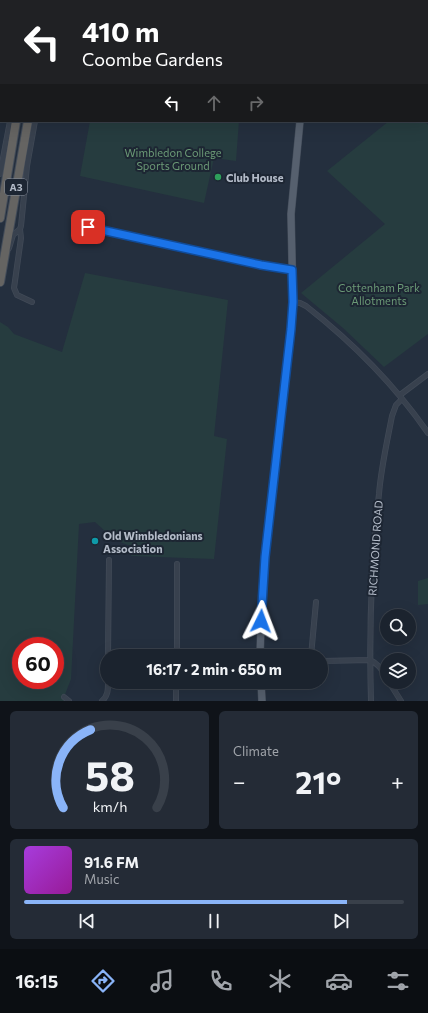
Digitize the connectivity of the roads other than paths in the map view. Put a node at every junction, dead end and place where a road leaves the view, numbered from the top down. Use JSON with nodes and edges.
{"nodes":[{"id":1,"x":10,"y":122,"type":"edge"},
{"id":2,"x":16,"y":122,"type":"edge"},
{"id":3,"x":28,"y":122,"type":"edge"},
{"id":4,"x":35,"y":122,"type":"edge"},
{"id":5,"x":300,"y":122,"type":"edge"},
{"id":6,"x":0,"y":174,"type":"edge"},
{"id":7,"x":1,"y":202,"type":"edge"},
{"id":8,"x":0,"y":218,"type":"edge"},
{"id":9,"x":88,"y":227,"type":"dead end"},
{"id":10,"x":20,"y":229,"type":"junction"},
{"id":11,"x":6,"y":252,"type":"junction"},
{"id":12,"x":292,"y":270,"type":"junction"},
{"id":13,"x":0,"y":282,"type":"edge"},
{"id":14,"x":32,"y":302,"type":"dead end"},
{"id":15,"x":293,"y":302,"type":"junction"},
{"id":16,"x":428,"y":374,"type":"edge"},
{"id":17,"x":401,"y":397,"type":"junction"},
{"id":18,"x":428,"y":433,"type":"edge"},
{"id":19,"x":109,"y":560,"type":"dead end"},
{"id":20,"x":177,"y":564,"type":"dead end"},
{"id":21,"x":316,"y":602,"type":"dead end"},
{"id":22,"x":108,"y":649,"type":"edge"},
{"id":23,"x":176,"y":649,"type":"edge"},
{"id":24,"x":260,"y":649,"type":"edge"},
{"id":25,"x":312,"y":649,"type":"edge"},
{"id":26,"x":370,"y":660,"type":"junction"},
{"id":27,"x":328,"y":661,"type":"edge"},
{"id":28,"x":380,"y":667,"type":"edge"},
{"id":29,"x":108,"y":689,"type":"edge"},
{"id":30,"x":176,"y":689,"type":"edge"},
{"id":31,"x":261,"y":689,"type":"edge"},
{"id":32,"x":394,"y":689,"type":"edge"},
{"id":33,"x":64,"y":696,"type":"dead end"},
{"id":34,"x":69,"y":701,"type":"edge"},
{"id":35,"x":102,"y":701,"type":"edge"},
{"id":36,"x":176,"y":701,"type":"edge"},
{"id":37,"x":262,"y":701,"type":"edge"},
{"id":38,"x":371,"y":701,"type":"edge"},
{"id":39,"x":401,"y":701,"type":"edge"}],
"edges":[{"from":1,"to":6,"type":"street"},
{"from":2,"to":7,"type":"highway","number":"A3"},
{"from":3,"to":11,"type":"highway","number":"A3"},
{"from":4,"to":10,"type":"street"},
{"from":5,"to":12,"type":"main road"},
{"from":7,"to":8,"type":"highway","number":"A3"},
{"from":9,"to":12,"type":"street"},
{"from":10,"to":11,"type":"street"},
{"from":10,"to":14,"type":"street"},
{"from":11,"to":13,"type":"highway","number":"A3"},
{"from":12,"to":15,"type":"main road"},
{"from":15,"to":17,"type":"street"},
{"from":15,"to":24,"type":"main road"},
{"from":16,"to":17,"type":"street"},
{"from":17,"to":18,"type":"street"},
{"from":17,"to":26,"type":"street","name":"RICHMOND ROAD"},
{"from":19,"to":22,"type":"street"},
{"from":20,"to":23,"type":"street"},
{"from":21,"to":25,"type":"street"},
{"from":26,"to":27,"type":"street"},
{"from":26,"to":28,"type":"street"},
{"from":26,"to":38,"type":"street","name":"RICHMOND ROAD"},
{"from":29,"to":35,"type":"street"},
{"from":30,"to":36,"type":"street"},
{"from":31,"to":37,"type":"main road"},
{"from":32,"to":39,"type":"street"},
{"from":33,"to":34,"type":"street"}]}
